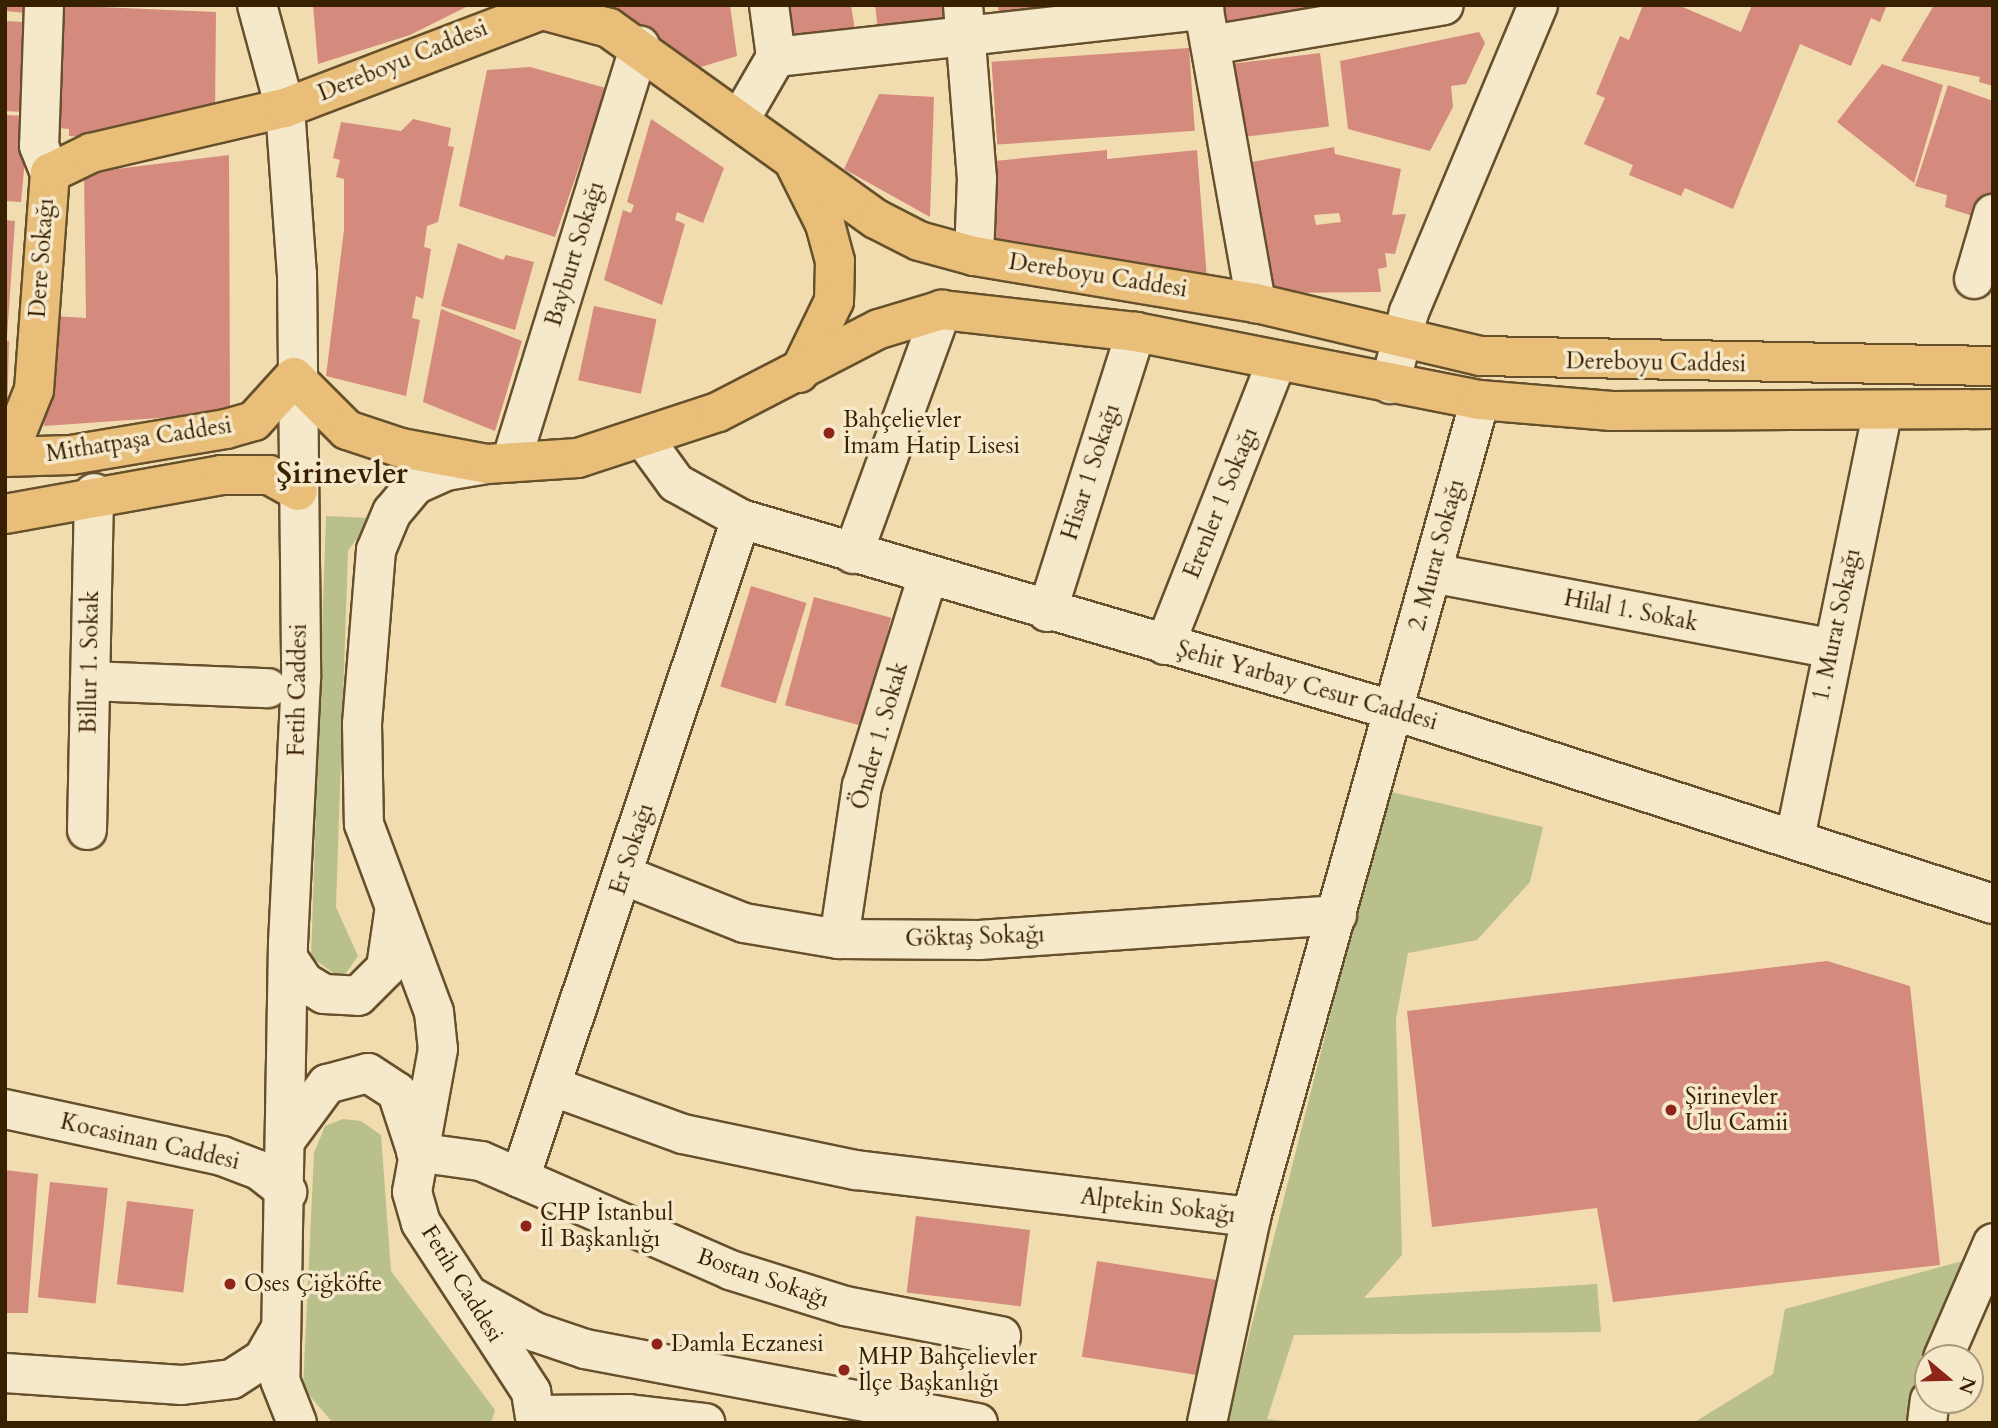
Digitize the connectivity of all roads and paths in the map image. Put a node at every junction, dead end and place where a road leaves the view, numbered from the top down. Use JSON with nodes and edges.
{"nodes":[{"id":1,"x":44,"y":5,"type":"edge"},
{"id":2,"x":257,"y":5,"type":"edge"},
{"id":3,"x":769,"y":5,"type":"edge"},
{"id":4,"x":1444,"y":5,"type":"edge"},
{"id":5,"x":1538,"y":5,"type":"edge"},
{"id":6,"x":541,"y":8,"type":"edge"},
{"id":7,"x":1206,"y":20,"type":"edge"},
{"id":8,"x":964,"y":23,"type":"edge"},
{"id":9,"x":640,"y":46,"type":"junction"},
{"id":10,"x":776,"y":57,"type":"junction"},
{"id":11,"x":285,"y":108,"type":"junction"},
{"id":12,"x":739,"y":121,"type":"junction"},
{"id":13,"x":795,"y":165,"type":"junction"},
{"id":14,"x":50,"y":173,"type":"junction"},
{"id":15,"x":1993,"y":214,"type":"edge"},
{"id":16,"x":974,"y":256,"type":"junction"},
{"id":17,"x":1973,"y":279,"type":"dead end"},
{"id":18,"x":1256,"y":303,"type":"junction"},
{"id":19,"x":942,"y":310,"type":"junction"},
{"id":20,"x":1136,"y":332,"type":"junction"},
{"id":21,"x":1399,"y":341,"type":"junction"},
{"id":22,"x":1278,"y":360,"type":"junction"},
{"id":23,"x":1993,"y":366,"type":"edge"},
{"id":24,"x":798,"y":374,"type":"junction"},
{"id":25,"x":294,"y":377,"type":"junction"},
{"id":26,"x":1390,"y":384,"type":"junction"},
{"id":27,"x":1480,"y":400,"type":"junction"},
{"id":28,"x":1993,"y":409,"type":"edge"},
{"id":29,"x":1882,"y":412,"type":"junction"},
{"id":30,"x":644,"y":439,"type":"junction"},
{"id":31,"x":6,"y":457,"type":"edge"},
{"id":32,"x":499,"y":463,"type":"junction"},
{"id":33,"x":298,"y":491,"type":"junction"},
{"id":34,"x":94,"y":494,"type":"junction"},
{"id":35,"x":5,"y":513,"type":"edge"},
{"id":36,"x":741,"y":519,"type":"junction"},
{"id":37,"x":853,"y":554,"type":"junction"},
{"id":38,"x":1432,"y":573,"type":"junction"},
{"id":39,"x":928,"y":578,"type":"junction"},
{"id":40,"x":1046,"y":612,"type":"junction"},
{"id":41,"x":1165,"y":645,"type":"junction"},
{"id":42,"x":1830,"y":648,"type":"junction"},
{"id":43,"x":90,"y":681,"type":"junction"},
{"id":44,"x":268,"y":688,"type":"dead end"},
{"id":45,"x":1395,"y":711,"type":"junction"},
{"id":46,"x":88,"y":830,"type":"dead end"},
{"id":47,"x":1795,"y":838,"type":"junction"},
{"id":48,"x":623,"y":875,"type":"junction"},
{"id":49,"x":1993,"y":904,"type":"edge"},
{"id":50,"x":394,"y":913,"type":"junction"},
{"id":51,"x":1337,"y":915,"type":"junction"},
{"id":52,"x":839,"y":939,"type":"junction"},
{"id":53,"x":288,"y":958,"type":"junction"},
{"id":54,"x":551,"y":1086,"type":"junction"},
{"id":55,"x":5,"y":1109,"type":"edge"},
{"id":56,"x":288,"y":1137,"type":"junction"},
{"id":57,"x":416,"y":1152,"type":"junction"},
{"id":58,"x":520,"y":1178,"type":"junction"},
{"id":59,"x":287,"y":1192,"type":"junction"},
{"id":60,"x":1251,"y":1217,"type":"junction"},
{"id":61,"x":1993,"y":1243,"type":"edge"},
{"id":62,"x":467,"y":1294,"type":"junction"},
{"id":63,"x":281,"y":1328,"type":"junction"},
{"id":64,"x":1001,"y":1336,"type":"dead end"},
{"id":65,"x":1949,"y":1344,"type":"edge"},
{"id":66,"x":5,"y":1373,"type":"edge"},
{"id":67,"x":280,"y":1380,"type":"junction"},
{"id":68,"x":541,"y":1420,"type":"edge"},
{"id":69,"x":272,"y":1423,"type":"edge"},
{"id":70,"x":297,"y":1423,"type":"edge"},
{"id":71,"x":705,"y":1423,"type":"edge"},
{"id":72,"x":978,"y":1423,"type":"edge"},
{"id":73,"x":1207,"y":1423,"type":"edge"}],
"edges":[{"from":1,"to":14,"type":"street"},
{"from":2,"to":11,"type":"street","name":"Fetih Caddesi"},
{"from":3,"to":10,"type":"street"},
{"from":4,"to":7,"type":"street"},
{"from":5,"to":21,"type":"street"},
{"from":6,"to":9,"type":"main road","name":"Dereboyu Caddesi"},
{"from":6,"to":11,"type":"main road","name":"Dereboyu Caddesi"},
{"from":7,"to":8,"type":"street"},
{"from":7,"to":18,"type":"street"},
{"from":8,"to":10,"type":"street"},
{"from":8,"to":16,"type":"street"},
{"from":9,"to":12,"type":"main road","name":"Dereboyu Caddesi"},
{"from":9,"to":32,"type":"street","name":"Bayburt Sokağı"},
{"from":10,"to":12,"type":"street"},
{"from":11,"to":14,"type":"main road","name":"Dere Sokağı"},
{"from":11,"to":25,"type":"street","name":"Fetih Caddesi"},
{"from":12,"to":13,"type":"main road","name":"Dereboyu Caddesi"},
{"from":13,"to":16,"type":"main road","name":"Dereboyu Caddesi"},
{"from":13,"to":24,"type":"main road"},
{"from":14,"to":31,"type":"main road","name":"Dere Sokağı"},
{"from":15,"to":17,"type":"street"},
{"from":16,"to":18,"type":"main road","name":"Dereboyu Caddesi"},
{"from":18,"to":21,"type":"main road","name":"Dereboyu Caddesi"},
{"from":19,"to":20,"type":"main road","name":"Dereboyu Caddesi"},
{"from":19,"to":24,"type":"main road","name":"Dereboyu Caddesi"},
{"from":19,"to":37,"type":"street"},
{"from":20,"to":22,"type":"main road","name":"Dereboyu Caddesi"},
{"from":20,"to":40,"type":"street","name":"Hisar 1 Sokağı"},
{"from":21,"to":23,"type":"main road","name":"Dereboyu Caddesi"},
{"from":21,"to":26,"type":"street"},
{"from":22,"to":26,"type":"main road","name":"Dereboyu Caddesi"},
{"from":22,"to":41,"type":"street","name":"Erenler 1 Sokağı"},
{"from":24,"to":30,"type":"main road","name":"Dereboyu Caddesi"},
{"from":25,"to":31,"type":"main road","name":"Mithatpaşa Caddesi"},
{"from":25,"to":32,"type":"main road","name":"Dereboyu Caddesi"},
{"from":25,"to":33,"type":"street","name":"Fetih Caddesi"},
{"from":26,"to":27,"type":"main road","name":"Dereboyu Caddesi"},
{"from":27,"to":29,"type":"main road","name":"Dereboyu Caddesi"},
{"from":27,"to":38,"type":"street","name":"2. Murat Sokağı"},
{"from":28,"to":29,"type":"main road","name":"Dereboyu Caddesi"},
{"from":29,"to":42,"type":"street","name":"1. Murat Sokağı"},
{"from":30,"to":32,"type":"main road","name":"Dereboyu Caddesi"},
{"from":30,"to":36,"type":"street","name":"Şehit Yarbay Cesur Caddesi"},
{"from":32,"to":50,"type":"street","name":"Fetih Caddesi"},
{"from":33,"to":34,"type":"main road"},
{"from":33,"to":53,"type":"street","name":"Fetih Caddesi"},
{"from":34,"to":35,"type":"main road"},
{"from":34,"to":43,"type":"street","name":"Billur 1. Sokak"},
{"from":36,"to":37,"type":"street","name":"Şehit Yarbay Cesur Caddesi"},
{"from":36,"to":48,"type":"street","name":"Er Sokağı"},
{"from":37,"to":39,"type":"street","name":"Şehit Yarbay Cesur Caddesi"},
{"from":38,"to":42,"type":"street","name":"Hilal 1. Sokak"},
{"from":38,"to":45,"type":"street","name":"2. Murat Sokağı"},
{"from":39,"to":40,"type":"street","name":"Şehit Yarbay Cesur Caddesi"},
{"from":39,"to":52,"type":"street","name":"Önder 1. Sokak"},
{"from":40,"to":41,"type":"street","name":"Şehit Yarbay Cesur Caddesi"},
{"from":41,"to":45,"type":"street","name":"Şehit Yarbay Cesur Caddesi"},
{"from":42,"to":47,"type":"street","name":"1. Murat Sokağı"},
{"from":43,"to":44,"type":"street"},
{"from":43,"to":46,"type":"street","name":"Billur 1. Sokak"},
{"from":45,"to":47,"type":"street","name":"Şehit Yarbay Cesur Caddesi"},
{"from":45,"to":51,"type":"street","name":"Alptekin Sokağı"},
{"from":47,"to":49,"type":"street","name":"Şehit Yarbay Cesur Caddesi"},
{"from":48,"to":52,"type":"street","name":"Göktaş Sokağı"},
{"from":48,"to":54,"type":"street","name":"Er Sokağı"},
{"from":50,"to":53,"type":"street"},
{"from":50,"to":57,"type":"street","name":"Fetih Caddesi"},
{"from":51,"to":52,"type":"street","name":"Göktaş Sokağı"},
{"from":51,"to":60,"type":"street","name":"Alptekin Sokağı"},
{"from":53,"to":56,"type":"street","name":"Fetih Caddesi"},
{"from":54,"to":58,"type":"street","name":"Er Sokağı"},
{"from":54,"to":60,"type":"street","name":"Alptekin Sokağı"},
{"from":55,"to":59,"type":"street","name":"Kocasinan Caddesi"},
{"from":56,"to":57,"type":"street"},
{"from":56,"to":59,"type":"street","name":"Fetih Caddesi"},
{"from":57,"to":58,"type":"street","name":"Bostan Sokağı"},
{"from":57,"to":62,"type":"street","name":"Fetih Caddesi"},
{"from":58,"to":64,"type":"street","name":"Bostan Sokağı"},
{"from":59,"to":63,"type":"street","name":"Fetih Caddesi"},
{"from":60,"to":73,"type":"street"},
{"from":61,"to":65,"type":"street"},
{"from":62,"to":68,"type":"street","name":"Fetih Caddesi"},
{"from":62,"to":72,"type":"street"},
{"from":63,"to":66,"type":"street"},
{"from":63,"to":67,"type":"street","name":"Fetih Caddesi"},
{"from":67,"to":69,"type":"street","name":"Fetih Caddesi"},
{"from":67,"to":70,"type":"street","name":"Fetih Caddesi"},
{"from":68,"to":71,"type":"street"}]}
